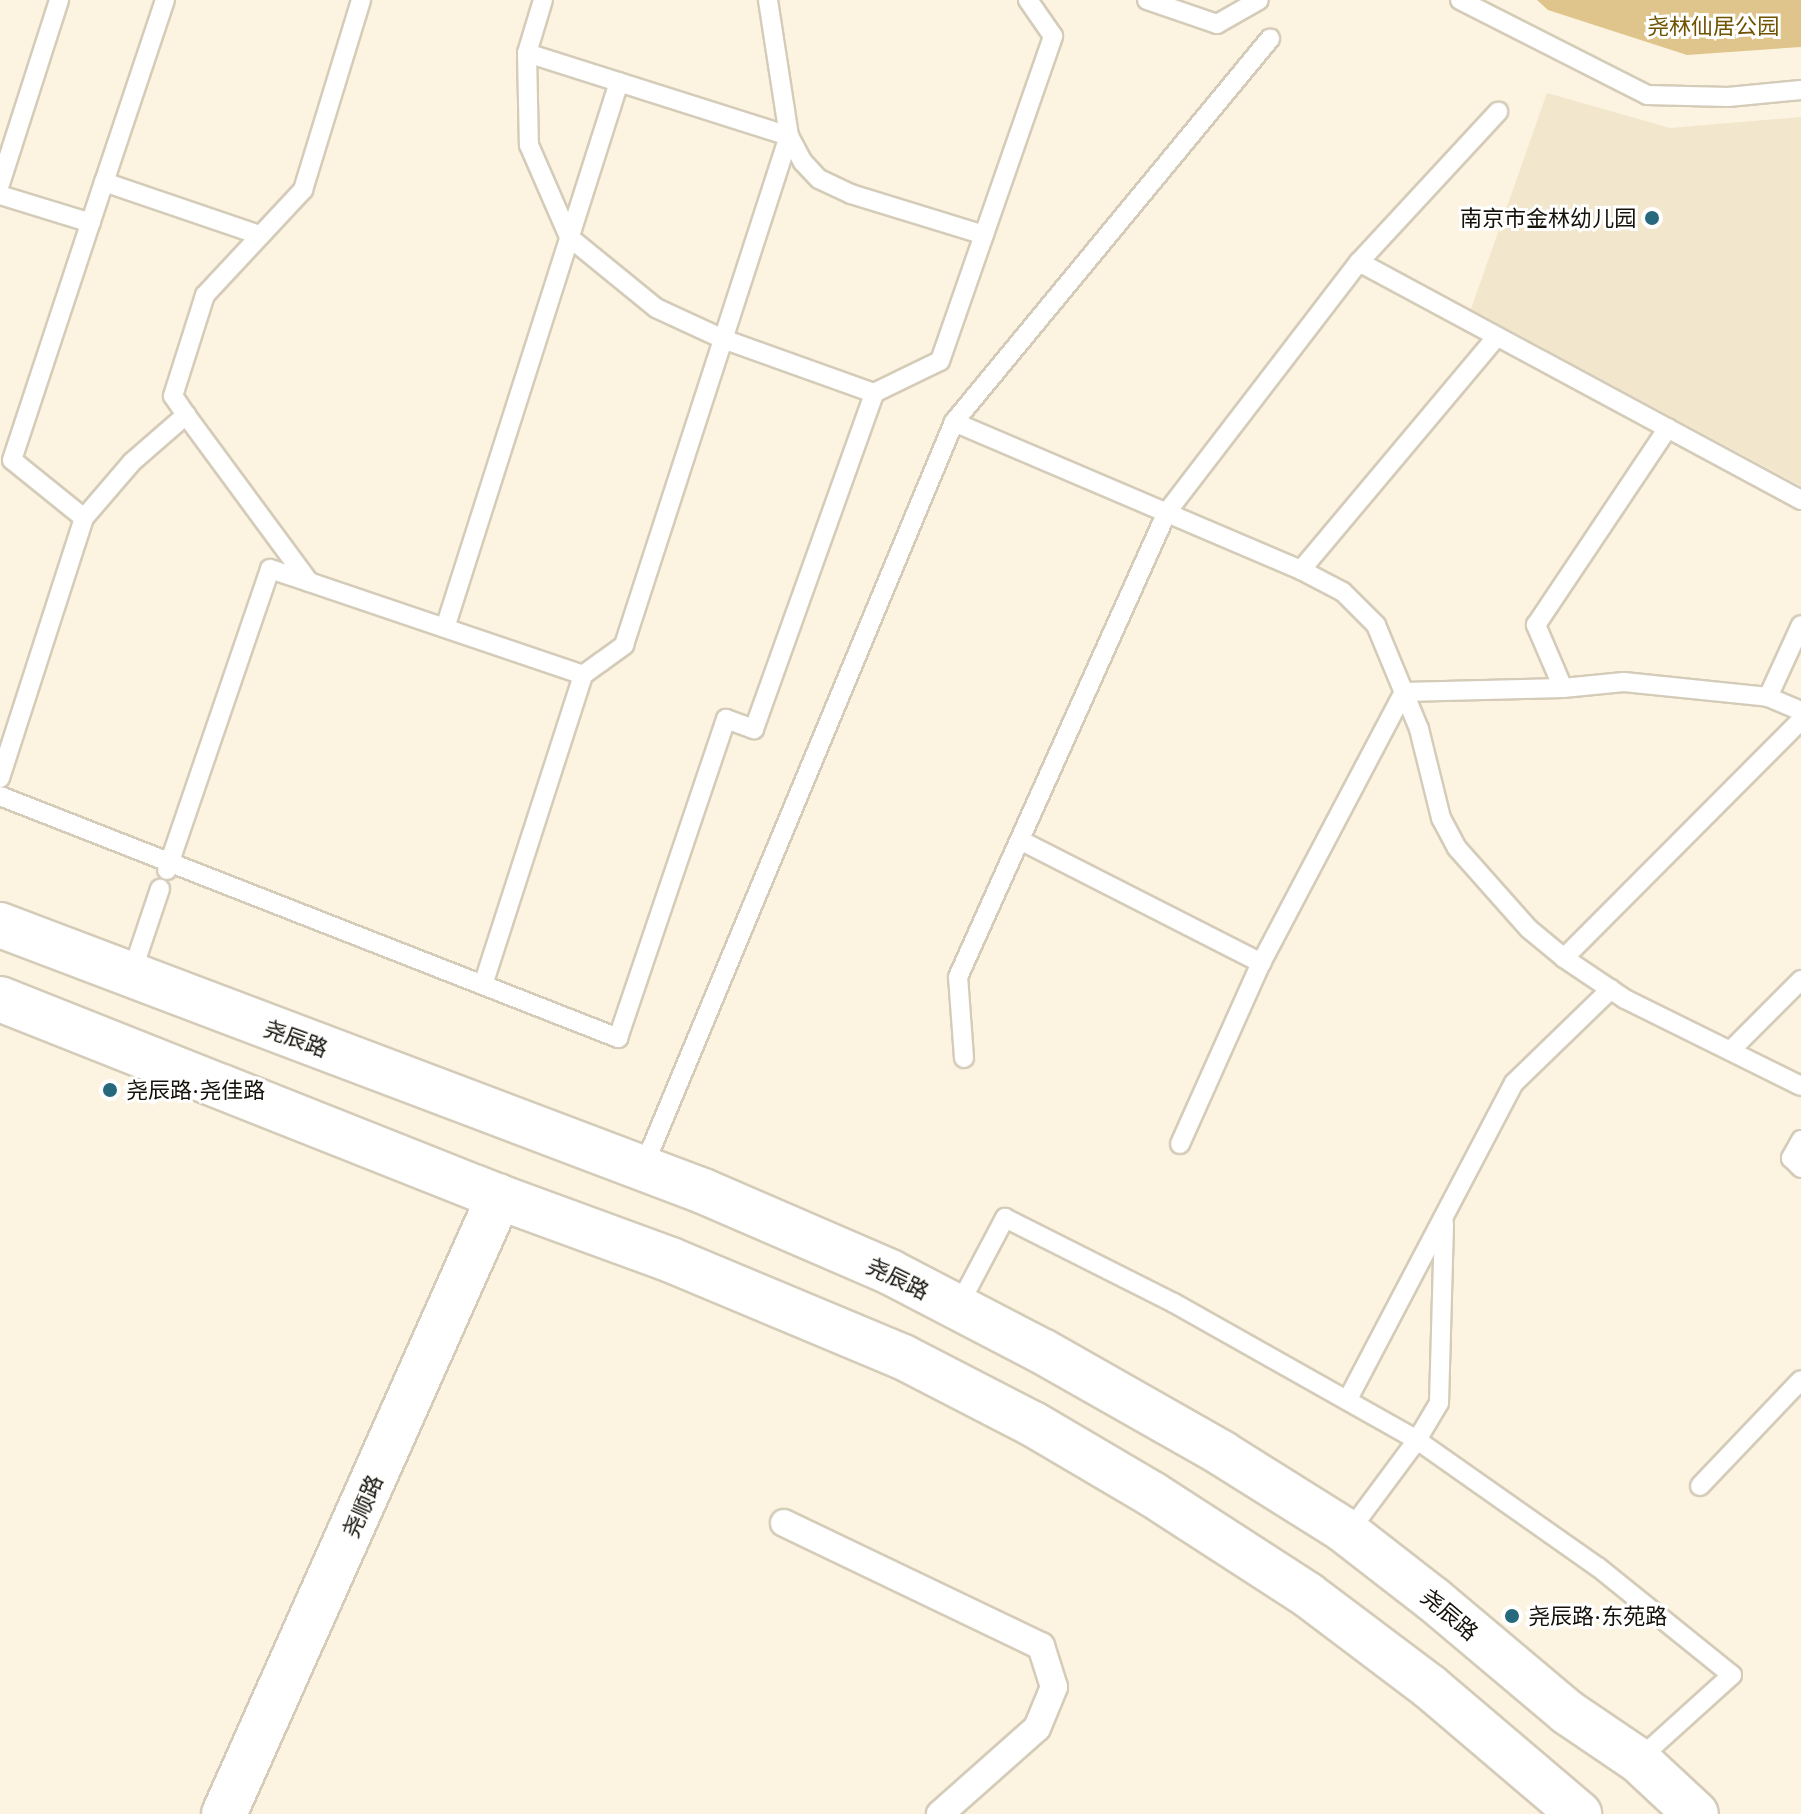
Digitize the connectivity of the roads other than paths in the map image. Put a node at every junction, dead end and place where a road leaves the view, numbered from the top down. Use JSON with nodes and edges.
{"nodes":[{"id":1,"x":59,"y":0,"type":"edge"},
{"id":2,"x":165,"y":0,"type":"edge"},
{"id":3,"x":361,"y":0,"type":"edge"},
{"id":4,"x":543,"y":0,"type":"edge"},
{"id":5,"x":768,"y":0,"type":"edge"},
{"id":6,"x":1147,"y":0,"type":"edge"},
{"id":7,"x":1259,"y":0,"type":"edge"},
{"id":8,"x":1460,"y":0,"type":"edge"},
{"id":9,"x":1029,"y":1,"type":"edge"},
{"id":10,"x":1270,"y":39,"type":"dead end"},
{"id":11,"x":527,"y":53,"type":"junction"},
{"id":12,"x":619,"y":82,"type":"junction"},
{"id":13,"x":1801,"y":90,"type":"edge"},
{"id":14,"x":1498,"y":112,"type":"dead end"},
{"id":15,"x":789,"y":136,"type":"junction"},
{"id":16,"x":104,"y":182,"type":"junction"},
{"id":17,"x":0,"y":184,"type":"edge"},
{"id":18,"x":0,"y":195,"type":"edge"},
{"id":19,"x":91,"y":223,"type":"junction"},
{"id":20,"x":260,"y":235,"type":"junction"},
{"id":21,"x":984,"y":235,"type":"junction"},
{"id":22,"x":569,"y":237,"type":"junction"},
{"id":23,"x":1359,"y":262,"type":"junction"},
{"id":24,"x":723,"y":339,"type":"junction"},
{"id":25,"x":1495,"y":339,"type":"junction"},
{"id":26,"x":874,"y":393,"type":"junction"},
{"id":27,"x":186,"y":415,"type":"junction"},
{"id":28,"x":954,"y":422,"type":"junction"},
{"id":29,"x":1668,"y":428,"type":"junction"},
{"id":30,"x":1801,"y":500,"type":"edge"},
{"id":31,"x":1167,"y":512,"type":"junction"},
{"id":32,"x":84,"y":518,"type":"junction"},
{"id":33,"x":1301,"y":570,"type":"junction"},
{"id":34,"x":309,"y":582,"type":"junction"},
{"id":35,"x":1801,"y":625,"type":"edge"},
{"id":36,"x":445,"y":628,"type":"junction"},
{"id":37,"x":583,"y":675,"type":"junction"},
{"id":38,"x":1563,"y":688,"type":"junction"},
{"id":39,"x":1404,"y":692,"type":"junction"},
{"id":40,"x":1768,"y":697,"type":"junction"},
{"id":41,"x":1801,"y":711,"type":"edge"},
{"id":42,"x":1801,"y":720,"type":"edge"},
{"id":43,"x":0,"y":778,"type":"edge"},
{"id":44,"x":0,"y":796,"type":"edge"},
{"id":45,"x":1020,"y":840,"type":"junction"},
{"id":46,"x":168,"y":866,"type":"junction"},
{"id":47,"x":160,"y":889,"type":"dead end"},
{"id":48,"x":0,"y":925,"type":"edge"},
{"id":49,"x":1564,"y":958,"type":"junction"},
{"id":50,"x":1261,"y":963,"type":"junction"},
{"id":51,"x":131,"y":975,"type":"junction"},
{"id":52,"x":1801,"y":980,"type":"edge"},
{"id":53,"x":483,"y":985,"type":"junction"},
{"id":54,"x":1611,"y":989,"type":"junction"},
{"id":55,"x":0,"y":999,"type":"edge"},
{"id":56,"x":1732,"y":1049,"type":"junction"},
{"id":57,"x":964,"y":1058,"type":"dead end"},
{"id":58,"x":1801,"y":1086,"type":"edge"},
{"id":59,"x":1801,"y":1140,"type":"edge"},
{"id":60,"x":1180,"y":1144,"type":"dead end"},
{"id":61,"x":643,"y":1168,"type":"junction"},
{"id":62,"x":1801,"y":1168,"type":"edge"},
{"id":63,"x":499,"y":1197,"type":"junction"},
{"id":64,"x":1445,"y":1216,"type":"junction"},
{"id":65,"x":958,"y":1307,"type":"junction"},
{"id":66,"x":1801,"y":1380,"type":"edge"},
{"id":67,"x":1348,"y":1399,"type":"junction"},
{"id":68,"x":1417,"y":1440,"type":"junction"},
{"id":69,"x":1700,"y":1486,"type":"dead end"},
{"id":70,"x":784,"y":1523,"type":"dead end"},
{"id":71,"x":1348,"y":1533,"type":"junction"},
{"id":72,"x":1638,"y":1760,"type":"junction"},
{"id":73,"x":224,"y":1814,"type":"edge"},
{"id":74,"x":940,"y":1814,"type":"edge"},
{"id":75,"x":1579,"y":1814,"type":"edge"},
{"id":76,"x":1696,"y":1814,"type":"edge"}],
"edges":[{"from":1,"to":17,"type":"lane"},
{"from":2,"to":16,"type":"lane"},
{"from":3,"to":20,"type":"lane"},
{"from":4,"to":11,"type":"lane"},
{"from":5,"to":15,"type":"lane"},
{"from":6,"to":7,"type":"lane"},
{"from":8,"to":13,"type":"lane"},
{"from":9,"to":21,"type":"lane"},
{"from":10,"to":28,"type":"lane"},
{"from":11,"to":12,"type":"lane"},
{"from":11,"to":22,"type":"lane"},
{"from":12,"to":15,"type":"lane"},
{"from":12,"to":22,"type":"lane"},
{"from":14,"to":23,"type":"lane"},
{"from":15,"to":21,"type":"lane"},
{"from":15,"to":24,"type":"lane"},
{"from":16,"to":19,"type":"lane"},
{"from":16,"to":20,"type":"lane"},
{"from":18,"to":19,"type":"lane"},
{"from":19,"to":32,"type":"lane"},
{"from":20,"to":27,"type":"lane"},
{"from":21,"to":26,"type":"lane"},
{"from":22,"to":24,"type":"lane"},
{"from":22,"to":36,"type":"lane"},
{"from":23,"to":25,"type":"lane"},
{"from":23,"to":31,"type":"lane"},
{"from":24,"to":26,"type":"lane"},
{"from":24,"to":37,"type":"lane"},
{"from":25,"to":29,"type":"lane"},
{"from":25,"to":33,"type":"lane"},
{"from":26,"to":53,"type":"lane"},
{"from":27,"to":32,"type":"lane"},
{"from":27,"to":34,"type":"lane"},
{"from":28,"to":31,"type":"lane"},
{"from":28,"to":61,"type":"lane"},
{"from":29,"to":30,"type":"lane"},
{"from":29,"to":38,"type":"lane"},
{"from":31,"to":33,"type":"lane"},
{"from":31,"to":45,"type":"lane"},
{"from":32,"to":43,"type":"lane"},
{"from":33,"to":39,"type":"lane"},
{"from":34,"to":36,"type":"lane"},
{"from":34,"to":46,"type":"lane"},
{"from":35,"to":40,"type":"lane"},
{"from":36,"to":37,"type":"lane"},
{"from":37,"to":53,"type":"lane"},
{"from":38,"to":39,"type":"lane"},
{"from":38,"to":40,"type":"lane"},
{"from":39,"to":49,"type":"lane"},
{"from":39,"to":50,"type":"lane"},
{"from":40,"to":41,"type":"lane"},
{"from":42,"to":49,"type":"lane"},
{"from":44,"to":46,"type":"lane"},
{"from":45,"to":50,"type":"lane"},
{"from":45,"to":57,"type":"lane"},
{"from":46,"to":53,"type":"lane"},
{"from":47,"to":51,"type":"lane"},
{"from":48,"to":51,"type":"main road","name":"尧辰路"},
{"from":49,"to":54,"type":"lane"},
{"from":50,"to":60,"type":"lane"},
{"from":51,"to":61,"type":"main road","name":"尧辰路"},
{"from":52,"to":56,"type":"lane"},
{"from":54,"to":56,"type":"lane"},
{"from":54,"to":64,"type":"lane"},
{"from":55,"to":63,"type":"main road"},
{"from":56,"to":58,"type":"lane"},
{"from":59,"to":62,"type":"lane"},
{"from":61,"to":65,"type":"main road","name":"尧辰路"},
{"from":63,"to":73,"type":"main road","name":"尧顺路"},
{"from":63,"to":75,"type":"main road"},
{"from":64,"to":67,"type":"lane"},
{"from":64,"to":68,"type":"lane"},
{"from":65,"to":67,"type":"lane"},
{"from":65,"to":71,"type":"main road","name":"尧辰路"},
{"from":66,"to":69,"type":"lane"},
{"from":67,"to":68,"type":"lane"},
{"from":68,"to":71,"type":"lane"},
{"from":68,"to":72,"type":"lane"},
{"from":70,"to":74,"type":"street"},
{"from":71,"to":72,"type":"main road","name":"尧辰路"},
{"from":72,"to":76,"type":"main road","name":"尧辰路"}]}
